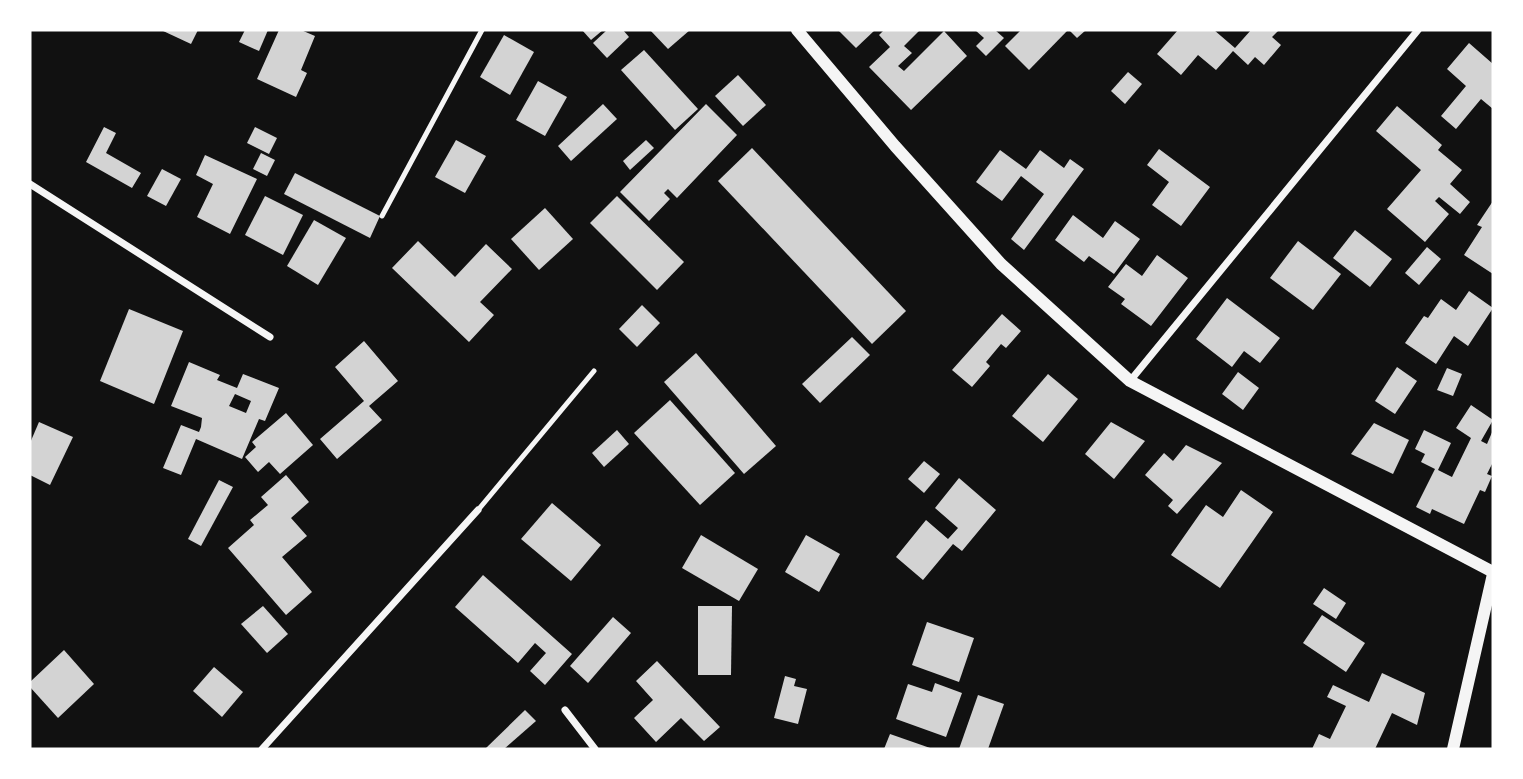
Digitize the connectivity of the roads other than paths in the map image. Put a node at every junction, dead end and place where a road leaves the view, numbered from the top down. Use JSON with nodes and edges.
{"nodes":[{"id":1,"x":482,"y":30,"type":"edge"},
{"id":2,"x":797,"y":30,"type":"edge"},
{"id":3,"x":1418,"y":30,"type":"edge"},
{"id":4,"x":30,"y":184,"type":"edge"},
{"id":5,"x":382,"y":216,"type":"dead end"},
{"id":6,"x":270,"y":337,"type":"dead end"},
{"id":7,"x":594,"y":371,"type":"dead end"},
{"id":8,"x":1130,"y":381,"type":"junction"},
{"id":9,"x":478,"y":510,"type":"joint"},
{"id":10,"x":1493,"y":573,"type":"edge"},
{"id":11,"x":565,"y":710,"type":"dead end"},
{"id":12,"x":262,"y":749,"type":"edge"},
{"id":13,"x":595,"y":749,"type":"edge"},
{"id":14,"x":1453,"y":749,"type":"edge"}],
"edges":[{"from":1,"to":5,"type":"lane"},
{"from":2,"to":8,"type":"street"},
{"from":3,"to":8,"type":"street"},
{"from":4,"to":6,"type":"street"},
{"from":7,"to":9,"type":"lane"},
{"from":8,"to":10,"type":"street"},
{"from":9,"to":12,"type":"street"},
{"from":10,"to":14,"type":"street"},
{"from":11,"to":13,"type":"street"}]}
